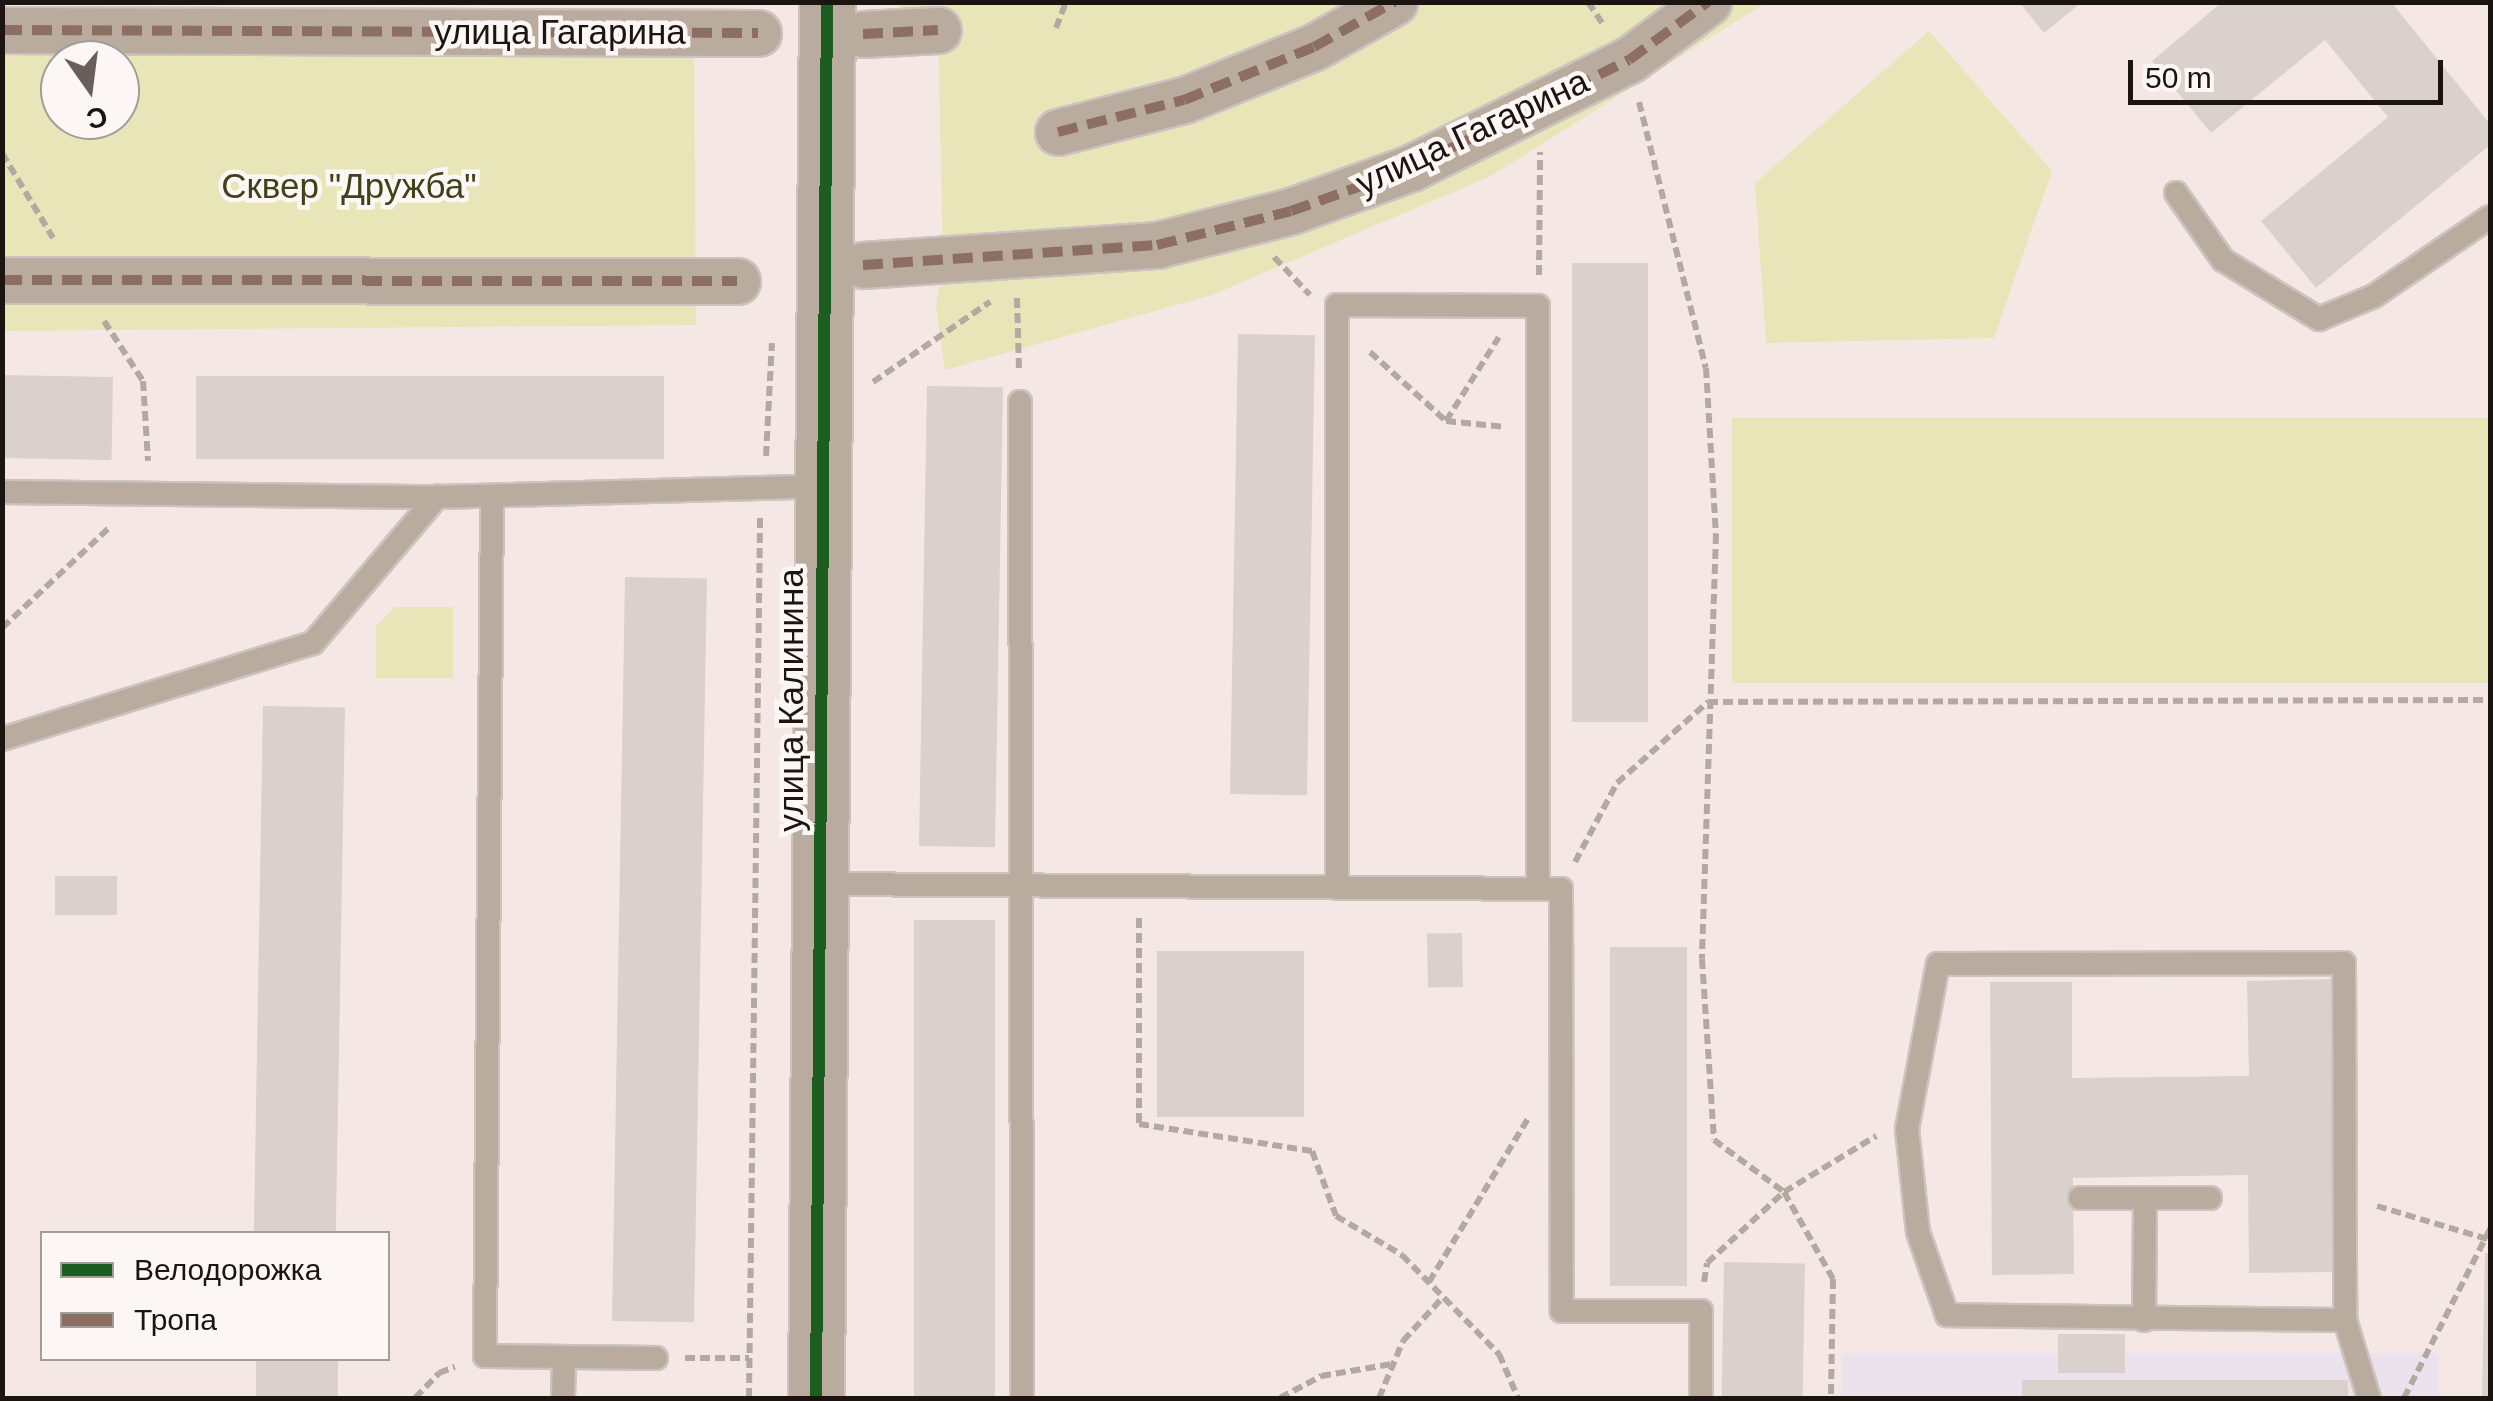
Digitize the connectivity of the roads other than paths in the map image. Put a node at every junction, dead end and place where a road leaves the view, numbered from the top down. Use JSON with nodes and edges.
{"nodes":[{"id":1,"x":1394,"y":2,"type":"edge"},
{"id":2,"x":1708,"y":2,"type":"edge"},
{"id":3,"x":845,"y":18,"type":"edge"},
{"id":4,"x":2,"y":30,"type":"edge"},
{"id":5,"x":938,"y":30,"type":"dead end"},
{"id":6,"x":758,"y":33,"type":"dead end"},
{"id":7,"x":1058,"y":132,"type":"dead end"},
{"id":8,"x":2176,"y":193,"type":"dead end"},
{"id":9,"x":2490,"y":217,"type":"edge"},
{"id":10,"x":863,"y":265,"type":"dead end"},
{"id":11,"x":2,"y":280,"type":"edge"},
{"id":12,"x":737,"y":281,"type":"dead end"},
{"id":13,"x":1020,"y":402,"type":"road end"},
{"id":14,"x":823,"y":486,"type":"junction"},
{"id":15,"x":2,"y":492,"type":"edge"},
{"id":16,"x":492,"y":496,"type":"junction"},
{"id":17,"x":437,"y":497,"type":"junction"},
{"id":18,"x":2,"y":738,"type":"edge"},
{"id":19,"x":820,"y":884,"type":"junction"},
{"id":20,"x":1021,"y":887,"type":"junction"},
{"id":21,"x":1337,"y":888,"type":"junction"},
{"id":22,"x":1550,"y":888,"type":"junction"},
{"id":23,"x":2080,"y":1198,"type":"dead end"},
{"id":24,"x":2144,"y":1198,"type":"junction"},
{"id":25,"x":2210,"y":1198,"type":"dead end"},
{"id":26,"x":2144,"y":1320,"type":"junction"},
{"id":27,"x":2345,"y":1320,"type":"junction"},
{"id":28,"x":564,"y":1357,"type":"junction"},
{"id":29,"x":656,"y":1358,"type":"road end"},
{"id":30,"x":563,"y":1398,"type":"edge"},
{"id":31,"x":816,"y":1398,"type":"edge"},
{"id":32,"x":1022,"y":1398,"type":"edge"},
{"id":33,"x":1701,"y":1398,"type":"edge"},
{"id":34,"x":2370,"y":1398,"type":"edge"}],
"edges":[{"from":1,"to":7,"type":"street"},
{"from":2,"to":10,"type":"street","name":"улица Гагарина"},
{"from":3,"to":5,"type":"street"},
{"from":3,"to":14,"type":"street","name":"улица Калинина"},
{"from":4,"to":6,"type":"street","name":"улица Гагарина"},
{"from":8,"to":9,"type":"lane"},
{"from":11,"to":12,"type":"street"},
{"from":13,"to":20,"type":"lane"},
{"from":14,"to":16,"type":"lane"},
{"from":14,"to":19,"type":"street","name":"улица Калинина"},
{"from":15,"to":17,"type":"lane"},
{"from":16,"to":17,"type":"lane"},
{"from":16,"to":28,"type":"lane"},
{"from":17,"to":18,"type":"lane"},
{"from":19,"to":20,"type":"lane"},
{"from":19,"to":31,"type":"street","name":"улица Калинина"},
{"from":20,"to":21,"type":"lane"},
{"from":20,"to":32,"type":"lane"},
{"from":21,"to":22,"type":"lane"},
{"from":21,"to":22,"type":"lane"},
{"from":22,"to":33,"type":"lane"},
{"from":23,"to":24,"type":"lane"},
{"from":24,"to":25,"type":"lane"},
{"from":24,"to":26,"type":"lane"},
{"from":26,"to":27,"type":"lane"},
{"from":26,"to":27,"type":"lane"},
{"from":27,"to":34,"type":"lane"},
{"from":28,"to":29,"type":"lane"},
{"from":28,"to":30,"type":"lane"}]}
